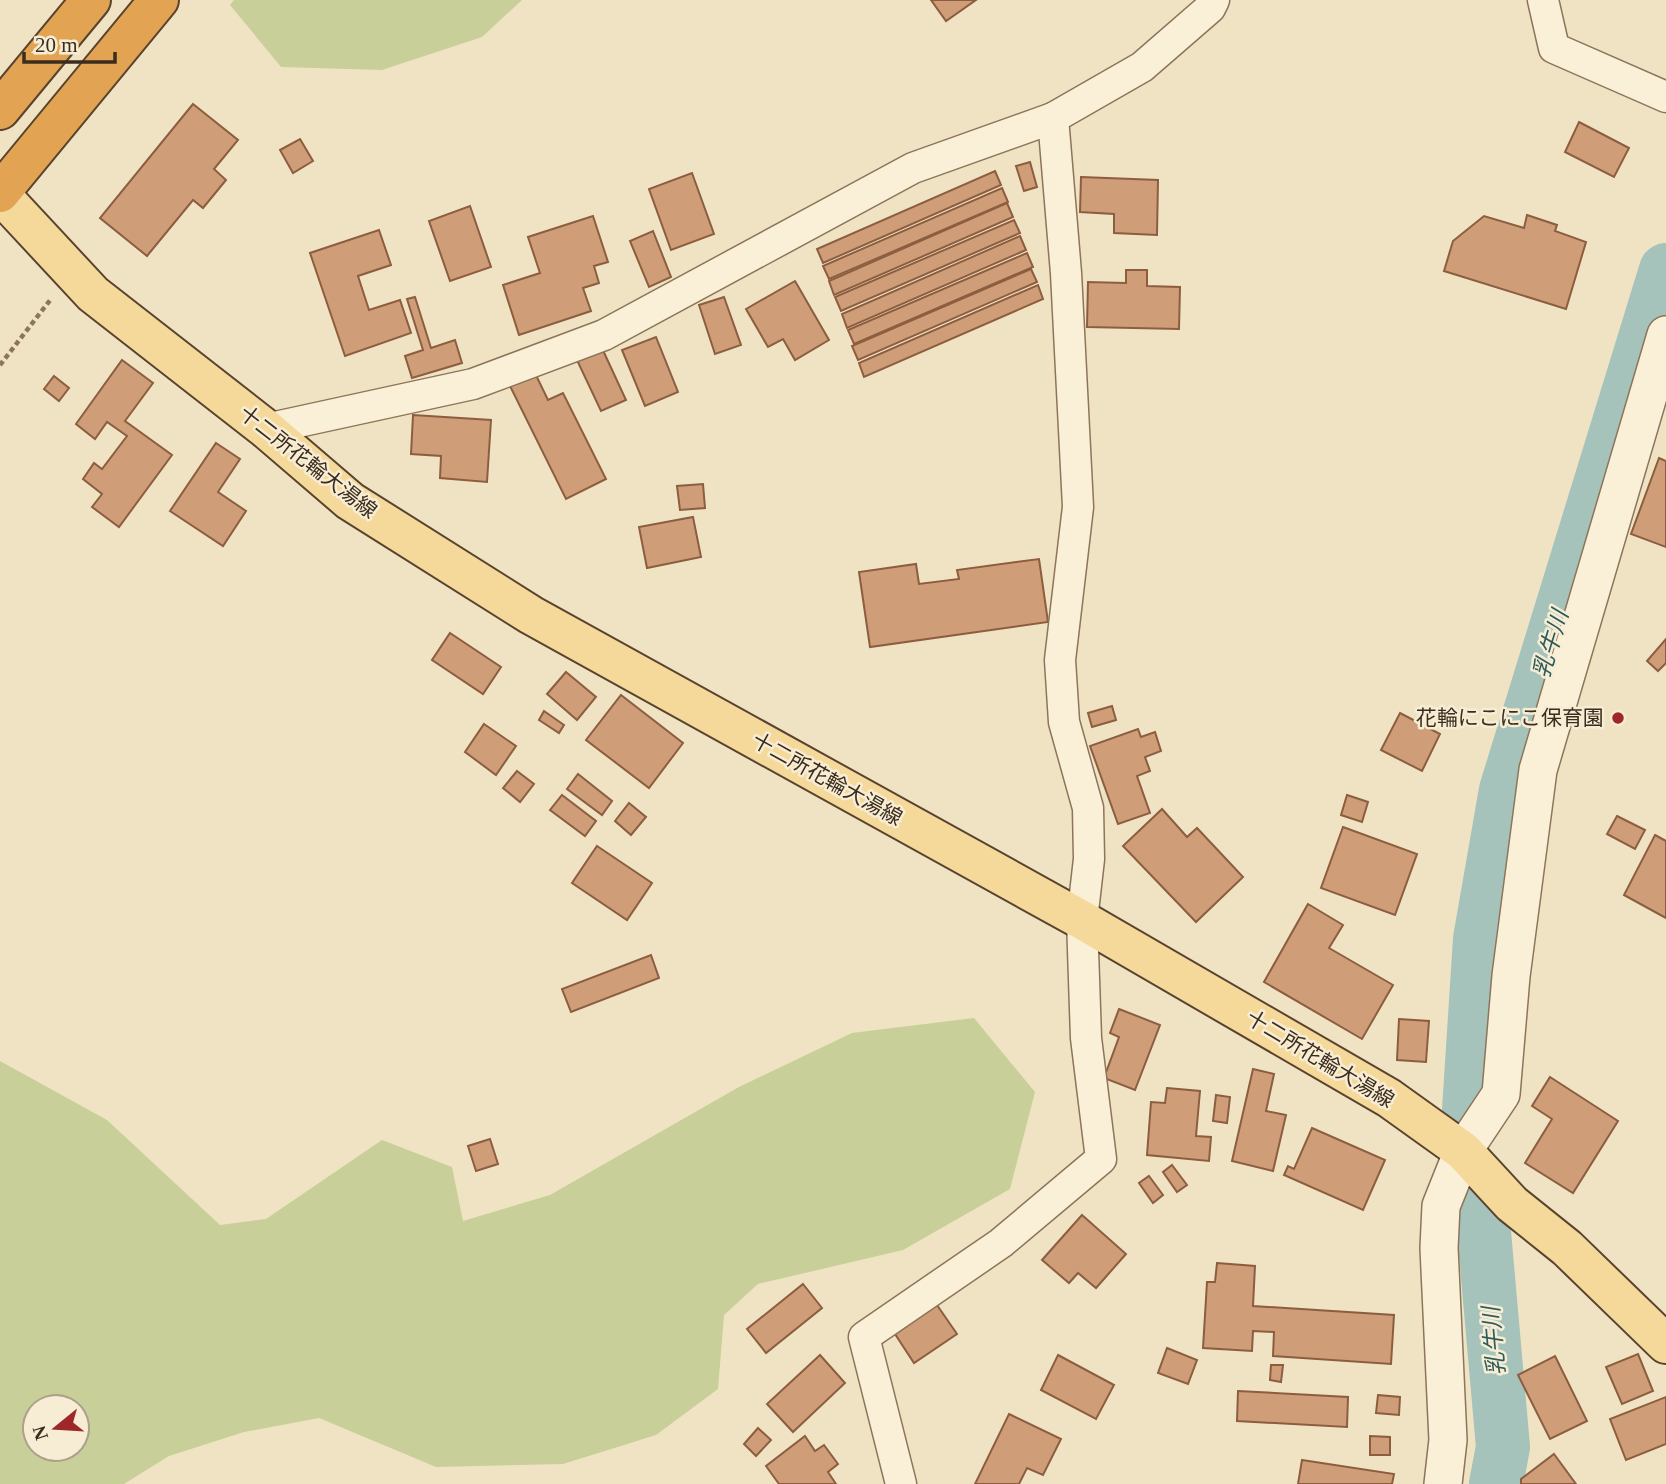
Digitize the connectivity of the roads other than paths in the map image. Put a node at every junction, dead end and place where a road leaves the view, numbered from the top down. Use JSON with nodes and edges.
{"nodes":[{"id":1,"x":91,"y":0,"type":"edge"},
{"id":2,"x":159,"y":0,"type":"edge"},
{"id":3,"x":1214,"y":0,"type":"edge"},
{"id":4,"x":1543,"y":0,"type":"edge"},
{"id":5,"x":1666,"y":97,"type":"edge"},
{"id":6,"x":6,"y":102,"type":"edge"},
{"id":7,"x":1053,"y":118,"type":"junction"},
{"id":8,"x":0,"y":194,"type":"edge"},
{"id":9,"x":1666,"y":335,"type":"edge"},
{"id":10,"x":266,"y":429,"type":"junction"},
{"id":11,"x":1082,"y":920,"type":"junction"},
{"id":12,"x":1463,"y":1151,"type":"junction"},
{"id":13,"x":1666,"y":1344,"type":"edge"},
{"id":14,"x":901,"y":1484,"type":"edge"},
{"id":15,"x":1443,"y":1484,"type":"edge"}],
"edges":[{"from":1,"to":6,"type":"highway"},
{"from":2,"to":8,"type":"highway"},
{"from":3,"to":7,"type":"street"},
{"from":4,"to":5,"type":"street"},
{"from":7,"to":10,"type":"street"},
{"from":7,"to":11,"type":"street"},
{"from":8,"to":10,"type":"main road","name":"十二所花輪大湯線"},
{"from":9,"to":12,"type":"street"},
{"from":10,"to":11,"type":"main road","name":"十二所花輪大湯線"},
{"from":11,"to":12,"type":"main road","name":"十二所花輪大湯線"},
{"from":11,"to":14,"type":"street"},
{"from":12,"to":13,"type":"main road","name":"十二所花輪大湯線"},
{"from":12,"to":15,"type":"street"}]}
